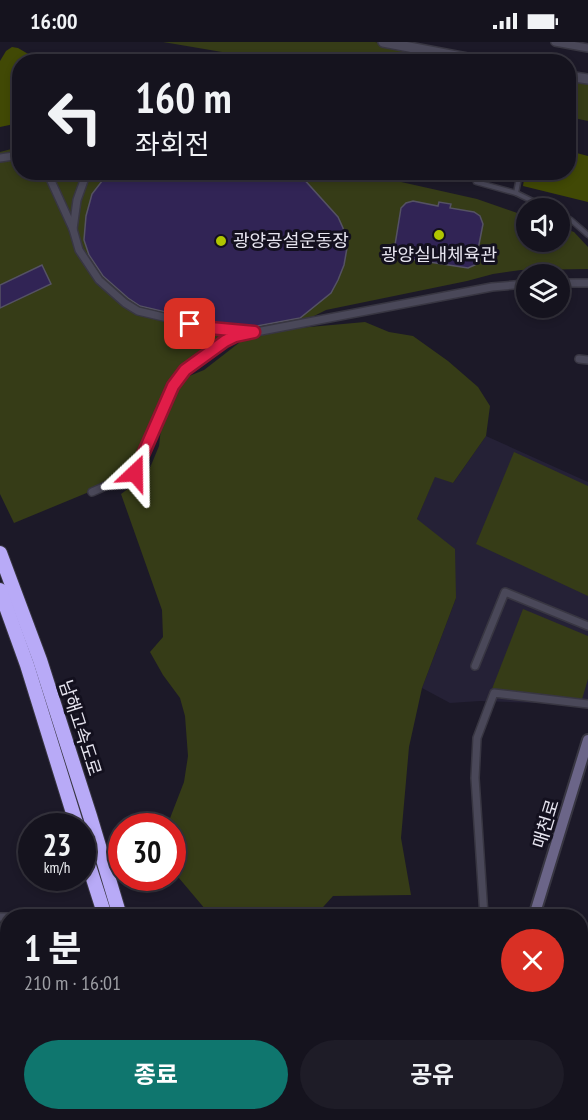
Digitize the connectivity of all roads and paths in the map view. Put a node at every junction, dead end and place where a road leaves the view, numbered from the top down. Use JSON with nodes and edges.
{"nodes":[{"id":1,"x":383,"y":42,"type":"edge"},
{"id":2,"x":556,"y":42,"type":"edge"},
{"id":3,"x":413,"y":45,"type":"edge"},
{"id":4,"x":588,"y":48,"type":"edge"},
{"id":5,"x":453,"y":54,"type":"edge"},
{"id":6,"x":51,"y":180,"type":"edge"},
{"id":7,"x":84,"y":180,"type":"edge"},
{"id":8,"x":518,"y":180,"type":"edge"},
{"id":9,"x":476,"y":182,"type":"dead end"},
{"id":10,"x":516,"y":193,"type":"junction"},
{"id":11,"x":526,"y":198,"type":"edge"},
{"id":12,"x":570,"y":219,"type":"edge"},
{"id":13,"x":73,"y":229,"type":"junction"},
{"id":14,"x":588,"y":235,"type":"edge"},
{"id":15,"x":570,"y":283,"type":"edge"},
{"id":16,"x":588,"y":283,"type":"edge"},
{"id":17,"x":516,"y":285,"type":"edge"},
{"id":18,"x":254,"y":332,"type":"junction"},
{"id":19,"x":579,"y":358,"type":"dead end"},
{"id":20,"x":588,"y":360,"type":"edge"},
{"id":21,"x":92,"y":492,"type":"dead end"},
{"id":22,"x":0,"y":553,"type":"edge"},
{"id":23,"x":0,"y":590,"type":"edge"},
{"id":24,"x":588,"y":626,"type":"edge"},
{"id":25,"x":475,"y":666,"type":"dead end"},
{"id":26,"x":588,"y":704,"type":"edge"},
{"id":27,"x":588,"y":740,"type":"edge"},
{"id":28,"x":73,"y":813,"type":"edge"},
{"id":29,"x":96,"y":888,"type":"edge"},
{"id":30,"x":103,"y":909,"type":"edge"},
{"id":31,"x":118,"y":909,"type":"edge"},
{"id":32,"x":484,"y":909,"type":"edge"},
{"id":33,"x":536,"y":909,"type":"edge"}],
"edges":[{"from":1,"to":3,"type":"street"},
{"from":2,"to":4,"type":"street"},
{"from":3,"to":5,"type":"street"},
{"from":6,"to":13,"type":"street"},
{"from":7,"to":13,"type":"street"},
{"from":8,"to":10,"type":"lane"},
{"from":9,"to":10,"type":"lane"},
{"from":10,"to":11,"type":"lane"},
{"from":12,"to":14,"type":"lane"},
{"from":13,"to":18,"type":"street"},
{"from":15,"to":16,"type":"street"},
{"from":17,"to":18,"type":"street"},
{"from":18,"to":21,"type":"street"},
{"from":19,"to":20,"type":"street"},
{"from":22,"to":31,"type":"highway","name":"남해고속도로"},
{"from":23,"to":28,"type":"highway","name":"남해고속도로"},
{"from":24,"to":25,"type":"street"},
{"from":26,"to":32,"type":"street"},
{"from":27,"to":33,"type":"main road","name":"매천로"},
{"from":29,"to":30,"type":"highway"}]}
